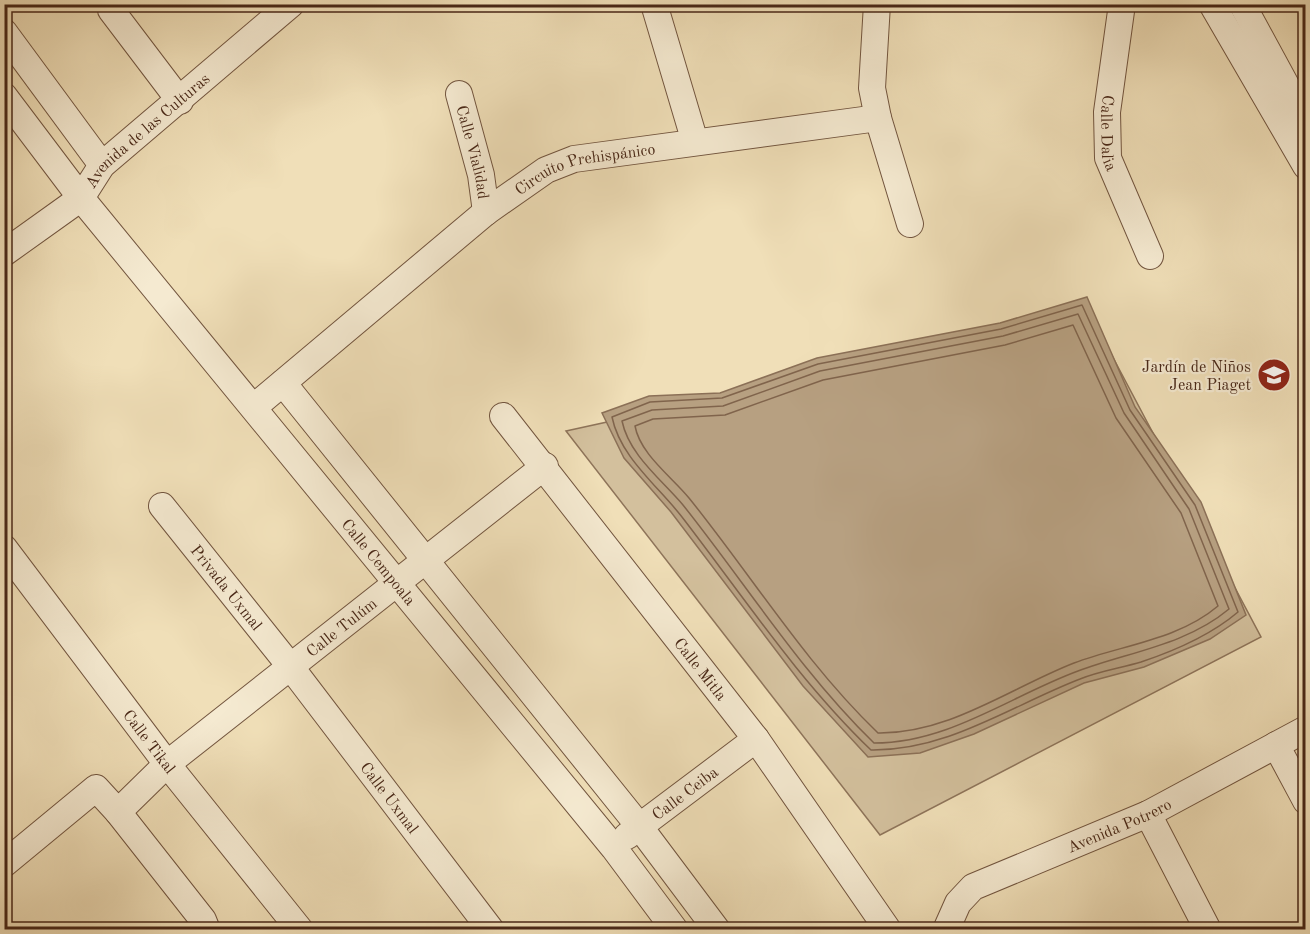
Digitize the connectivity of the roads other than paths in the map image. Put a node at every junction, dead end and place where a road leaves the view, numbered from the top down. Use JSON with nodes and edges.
{"nodes":[{"id":1,"x":291,"y":4,"type":"edge"},
{"id":2,"x":654,"y":4,"type":"edge"},
{"id":3,"x":877,"y":4,"type":"edge"},
{"id":4,"x":1122,"y":4,"type":"edge"},
{"id":5,"x":1212,"y":4,"type":"edge"},
{"id":6,"x":1243,"y":5,"type":"edge"},
{"id":7,"x":111,"y":10,"type":"dead end"},
{"id":8,"x":4,"y":32,"type":"edge"},
{"id":9,"x":459,"y":94,"type":"dead end"},
{"id":10,"x":4,"y":96,"type":"edge"},
{"id":11,"x":180,"y":101,"type":"junction"},
{"id":12,"x":878,"y":118,"type":"junction"},
{"id":13,"x":1305,"y":122,"type":"edge"},
{"id":14,"x":695,"y":142,"type":"junction"},
{"id":15,"x":102,"y":165,"type":"junction"},
{"id":16,"x":1305,"y":166,"type":"edge"},
{"id":17,"x":81,"y":198,"type":"junction"},
{"id":18,"x":486,"y":212,"type":"junction"},
{"id":19,"x":910,"y":224,"type":"dead end"},
{"id":20,"x":4,"y":253,"type":"edge"},
{"id":21,"x":1150,"y":256,"type":"dead end"},
{"id":22,"x":283,"y":383,"type":"junction"},
{"id":23,"x":254,"y":407,"type":"junction"},
{"id":24,"x":503,"y":416,"type":"dead end"},
{"id":25,"x":545,"y":466,"type":"junction"},
{"id":26,"x":162,"y":506,"type":"dead end"},
{"id":27,"x":4,"y":548,"type":"edge"},
{"id":28,"x":425,"y":559,"type":"junction"},
{"id":29,"x":398,"y":582,"type":"junction"},
{"id":30,"x":290,"y":666,"type":"junction"},
{"id":31,"x":1305,"y":729,"type":"edge"},
{"id":32,"x":756,"y":739,"type":"junction"},
{"id":33,"x":1276,"y":745,"type":"junction"},
{"id":34,"x":167,"y":764,"type":"junction"},
{"id":35,"x":1305,"y":801,"type":"edge"},
{"id":36,"x":118,"y":812,"type":"junction"},
{"id":37,"x":1148,"y":814,"type":"junction"},
{"id":38,"x":639,"y":826,"type":"junction"},
{"id":39,"x":614,"y":848,"type":"junction"},
{"id":40,"x":4,"y":864,"type":"edge"},
{"id":41,"x":207,"y":930,"type":"edge"},
{"id":42,"x":300,"y":930,"type":"edge"},
{"id":43,"x":491,"y":930,"type":"edge"},
{"id":44,"x":675,"y":930,"type":"edge"},
{"id":45,"x":717,"y":930,"type":"edge"},
{"id":46,"x":888,"y":930,"type":"edge"},
{"id":47,"x":946,"y":930,"type":"edge"},
{"id":48,"x":1208,"y":930,"type":"edge"}],
"edges":[{"from":1,"to":11,"type":"street","name":"Avenida de las Culturas"},
{"from":2,"to":14,"type":"street"},
{"from":3,"to":12,"type":"street"},
{"from":4,"to":21,"type":"street","name":"Calle Dalia"},
{"from":5,"to":16,"type":"street"},
{"from":6,"to":13,"type":"street"},
{"from":7,"to":11,"type":"street"},
{"from":8,"to":15,"type":"street"},
{"from":9,"to":18,"type":"street","name":"Calle Vialidad"},
{"from":10,"to":17,"type":"street"},
{"from":11,"to":15,"type":"street","name":"Avenida de las Culturas"},
{"from":12,"to":14,"type":"street","name":"Circuito Prehispánico"},
{"from":12,"to":19,"type":"street"},
{"from":14,"to":18,"type":"street","name":"Circuito Prehispánico"},
{"from":15,"to":17,"type":"street","name":"Avenida de las Culturas"},
{"from":17,"to":20,"type":"street","name":"Avenida de las Culturas"},
{"from":17,"to":23,"type":"street","name":"Calle Cempoala"},
{"from":18,"to":22,"type":"street","name":"Circuito Prehispánico"},
{"from":22,"to":23,"type":"street","name":"Circuito Prehispánico"},
{"from":22,"to":28,"type":"street"},
{"from":23,"to":29,"type":"street","name":"Calle Cempoala"},
{"from":24,"to":25,"type":"street","name":"Calle Mitla"},
{"from":25,"to":28,"type":"street","name":"Calle Tulúm"},
{"from":25,"to":32,"type":"street","name":"Calle Mitla"},
{"from":26,"to":30,"type":"street","name":"Privada Uxmal"},
{"from":27,"to":34,"type":"street","name":"Calle Tikal"},
{"from":28,"to":29,"type":"street","name":"Calle Tulúm"},
{"from":28,"to":38,"type":"street"},
{"from":29,"to":30,"type":"street","name":"Calle Tulúm"},
{"from":29,"to":39,"type":"street","name":"Calle Cempoala"},
{"from":30,"to":34,"type":"street","name":"Calle Tulúm"},
{"from":30,"to":43,"type":"street","name":"Calle Uxmal"},
{"from":31,"to":33,"type":"street","name":"Avenida Potrero"},
{"from":32,"to":38,"type":"street","name":"Calle Ceiba"},
{"from":32,"to":46,"type":"street","name":"Calle Mitla"},
{"from":33,"to":35,"type":"street"},
{"from":33,"to":37,"type":"street","name":"Avenida Potrero"},
{"from":34,"to":36,"type":"street","name":"Calle Tulúm"},
{"from":34,"to":42,"type":"street","name":"Calle Tikal"},
{"from":36,"to":40,"type":"street"},
{"from":36,"to":41,"type":"street"},
{"from":37,"to":47,"type":"street","name":"Avenida Potrero"},
{"from":37,"to":48,"type":"street"},
{"from":38,"to":39,"type":"street","name":"Calle Ceiba"},
{"from":38,"to":45,"type":"street"},
{"from":39,"to":44,"type":"street","name":"Calle Cempoala"}]}
